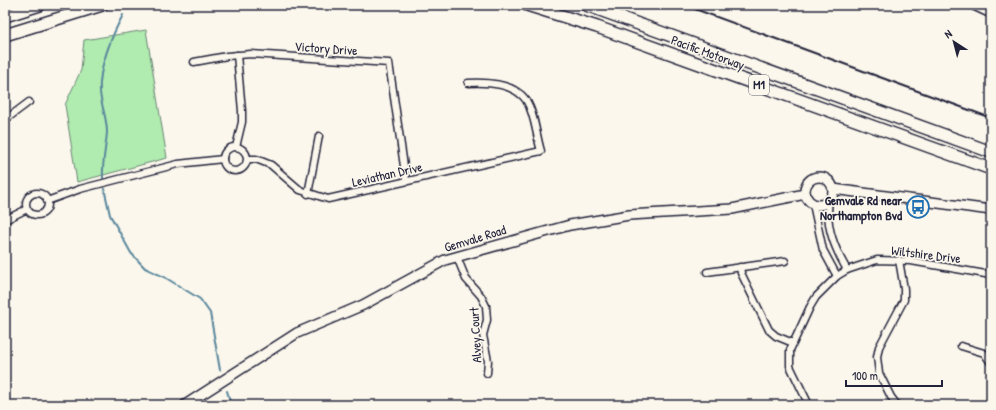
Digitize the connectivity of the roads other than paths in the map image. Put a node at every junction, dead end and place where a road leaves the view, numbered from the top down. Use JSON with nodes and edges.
{"nodes":[{"id":1,"x":40,"y":5,"type":"edge"},
{"id":2,"x":102,"y":5,"type":"edge"},
{"id":3,"x":526,"y":5,"type":"edge"},
{"id":4,"x":586,"y":5,"type":"edge"},
{"id":5,"x":974,"y":5,"type":"edge"},
{"id":6,"x":991,"y":13,"type":"edge"},
{"id":7,"x":5,"y":16,"type":"edge"},
{"id":8,"x":5,"y":35,"type":"edge"},
{"id":9,"x":237,"y":55,"type":"junction"},
{"id":10,"x":194,"y":62,"type":"dead end"},
{"id":11,"x":468,"y":83,"type":"dead end"},
{"id":12,"x":29,"y":102,"type":"dead end"},
{"id":13,"x":5,"y":120,"type":"edge"},
{"id":14,"x":319,"y":136,"type":"dead end"},
{"id":15,"x":236,"y":147,"type":"junction"},
{"id":16,"x":991,"y":152,"type":"edge"},
{"id":17,"x":223,"y":159,"type":"junction"},
{"id":18,"x":248,"y":159,"type":"junction"},
{"id":19,"x":991,"y":169,"type":"edge"},
{"id":20,"x":406,"y":180,"type":"junction"},
{"id":21,"x":833,"y":189,"type":"junction"},
{"id":22,"x":308,"y":194,"type":"junction"},
{"id":23,"x":805,"y":194,"type":"junction"},
{"id":24,"x":829,"y":200,"type":"junction"},
{"id":25,"x":47,"y":201,"type":"junction"},
{"id":26,"x":813,"y":204,"type":"junction"},
{"id":27,"x":28,"y":209,"type":"junction"},
{"id":28,"x":991,"y":210,"type":"edge"},
{"id":29,"x":5,"y":220,"type":"edge"},
{"id":30,"x":457,"y":257,"type":"junction"},
{"id":31,"x":899,"y":260,"type":"junction"},
{"id":32,"x":785,"y":261,"type":"dead end"},
{"id":33,"x":740,"y":268,"type":"junction"},
{"id":34,"x":847,"y":270,"type":"junction"},
{"id":35,"x":707,"y":272,"type":"dead end"},
{"id":36,"x":991,"y":275,"type":"edge"},
{"id":37,"x":837,"y":276,"type":"junction"},
{"id":38,"x":793,"y":343,"type":"junction"},
{"id":39,"x":961,"y":346,"type":"dead end"},
{"id":40,"x":991,"y":363,"type":"edge"},
{"id":41,"x":487,"y":373,"type":"dead end"},
{"id":42,"x":185,"y":405,"type":"edge"},
{"id":43,"x":809,"y":405,"type":"edge"},
{"id":44,"x":897,"y":405,"type":"edge"}],
"edges":[{"from":1,"to":7,"type":"highway"},
{"from":2,"to":8,"type":"highway"},
{"from":3,"to":19,"type":"highway","name":"Pacific Motorway","number":"M1"},
{"from":4,"to":16,"type":"highway","name":"Pacific Motorway","number":"M1"},
{"from":5,"to":6,"type":"main road"},
{"from":9,"to":10,"type":"street"},
{"from":9,"to":15,"type":"street"},
{"from":9,"to":20,"type":"street","name":"Victory Drive"},
{"from":11,"to":20,"type":"street","name":"Leviathan Drive"},
{"from":12,"to":13,"type":"street"},
{"from":14,"to":22,"type":"street"},
{"from":15,"to":17,"type":"street"},
{"from":15,"to":18,"type":"street"},
{"from":17,"to":18,"type":"street"},
{"from":17,"to":25,"type":"street"},
{"from":18,"to":22,"type":"street","name":"Leviathan Drive"},
{"from":20,"to":22,"type":"street","name":"Leviathan Drive"},
{"from":21,"to":23,"type":"main road"},
{"from":21,"to":24,"type":"main road"},
{"from":21,"to":28,"type":"main road"},
{"from":23,"to":26,"type":"main road"},
{"from":23,"to":30,"type":"main road","name":"Gemvale Road"},
{"from":24,"to":26,"type":"main road"},
{"from":24,"to":34,"type":"street"},
{"from":25,"to":27,"type":"street"},
{"from":25,"to":27,"type":"street"},
{"from":26,"to":37,"type":"street"},
{"from":27,"to":29,"type":"street"},
{"from":30,"to":41,"type":"street","name":"Alvey Court"},
{"from":30,"to":42,"type":"main road","name":"Gemvale Road"},
{"from":31,"to":34,"type":"street","name":"Wiltshire Drive"},
{"from":31,"to":36,"type":"street","name":"Wiltshire Drive"},
{"from":31,"to":44,"type":"street"},
{"from":32,"to":33,"type":"street"},
{"from":33,"to":35,"type":"street"},
{"from":33,"to":38,"type":"street"},
{"from":34,"to":37,"type":"street","name":"Wiltshire Drive"},
{"from":37,"to":38,"type":"street","name":"Wiltshire Drive"},
{"from":38,"to":43,"type":"street","name":"Wiltshire Drive"},
{"from":39,"to":40,"type":"street"}]}
